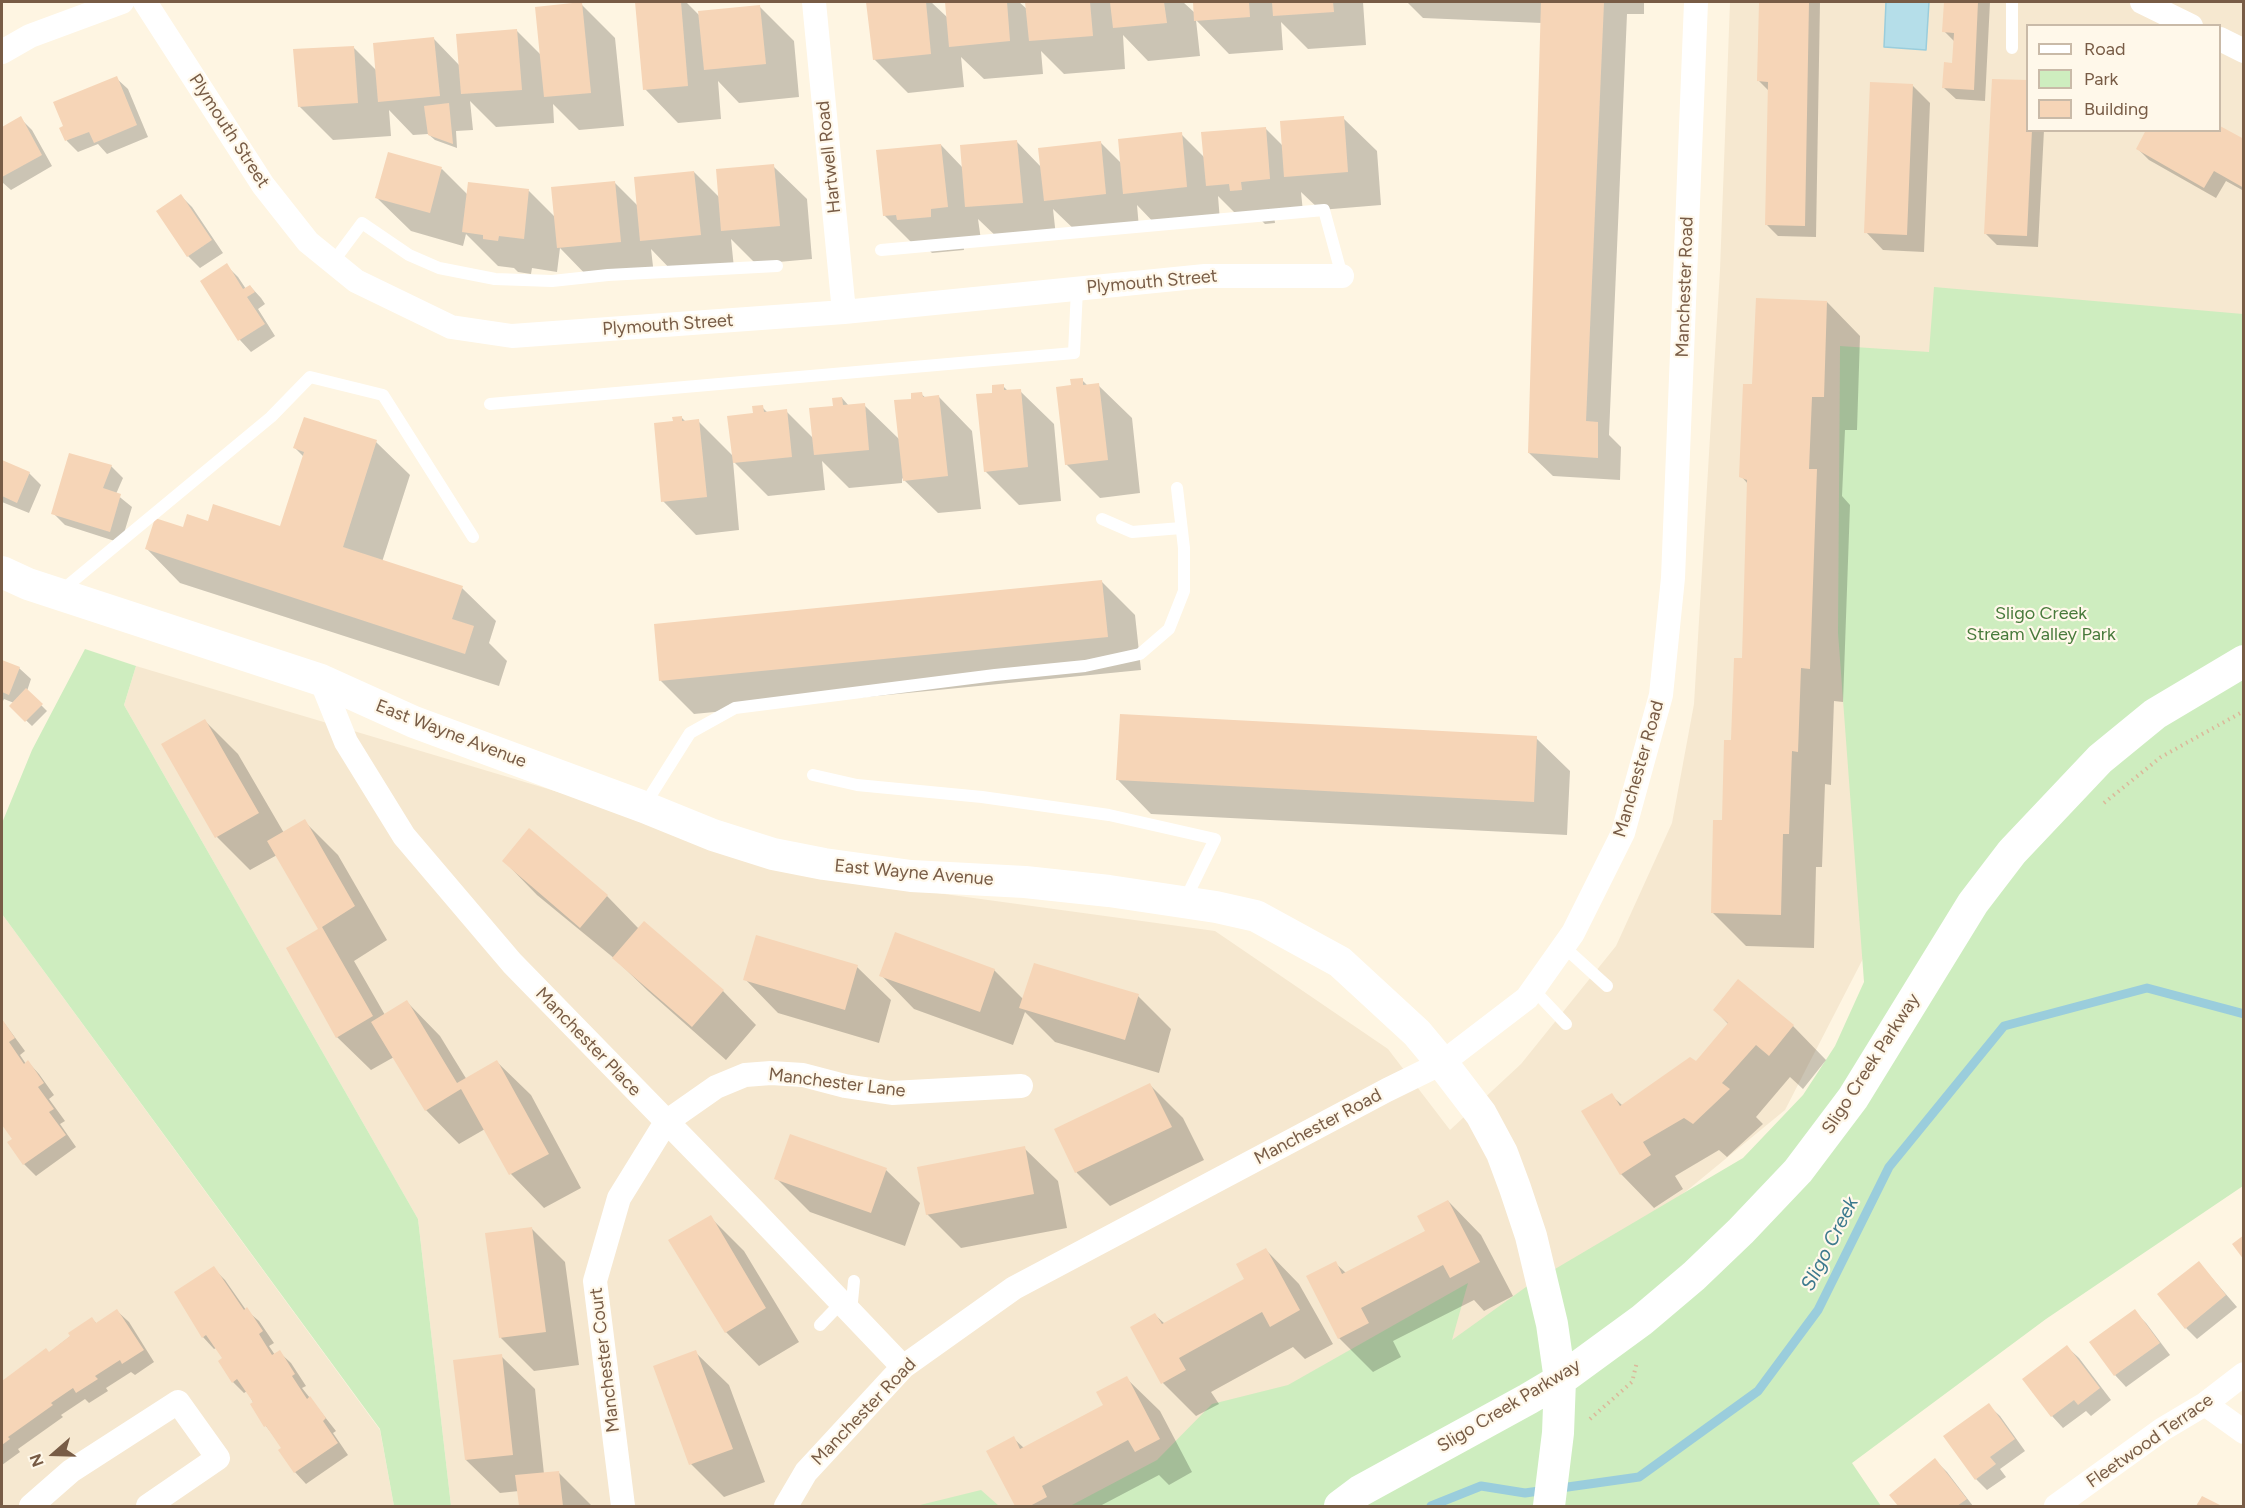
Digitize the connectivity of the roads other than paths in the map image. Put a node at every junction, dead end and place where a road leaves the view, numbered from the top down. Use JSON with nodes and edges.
{"nodes":[{"id":1,"x":122,"y":2,"type":"edge"},
{"id":2,"x":145,"y":2,"type":"edge"},
{"id":3,"x":814,"y":2,"type":"edge"},
{"id":4,"x":1696,"y":2,"type":"edge"},
{"id":5,"x":2012,"y":2,"type":"edge"},
{"id":6,"x":2142,"y":2,"type":"edge"},
{"id":7,"x":2187,"y":24,"type":"edge"},
{"id":8,"x":2221,"y":40,"type":"edge"},
{"id":9,"x":2012,"y":48,"type":"dead end"},
{"id":10,"x":2244,"y":51,"type":"edge"},
{"id":11,"x":2,"y":52,"type":"edge"},
{"id":12,"x":881,"y":250,"type":"dead end"},
{"id":13,"x":333,"y":262,"type":"junction"},
{"id":14,"x":777,"y":266,"type":"dead end"},
{"id":15,"x":1342,"y":276,"type":"joint"},
{"id":16,"x":1077,"y":289,"type":"junction"},
{"id":17,"x":844,"y":312,"type":"junction"},
{"id":18,"x":490,"y":404,"type":"dead end"},
{"id":19,"x":1177,"y":488,"type":"dead end"},
{"id":20,"x":1102,"y":519,"type":"dead end"},
{"id":21,"x":1181,"y":528,"type":"junction"},
{"id":22,"x":473,"y":537,"type":"dead end"},
{"id":23,"x":2,"y":572,"type":"edge"},
{"id":24,"x":58,"y":594,"type":"junction"},
{"id":25,"x":2244,"y":661,"type":"edge"},
{"id":26,"x":321,"y":680,"type":"junction"},
{"id":27,"x":813,"y":775,"type":"dead end"},
{"id":28,"x":644,"y":807,"type":"junction"},
{"id":29,"x":1183,"y":903,"type":"junction"},
{"id":30,"x":1563,"y":946,"type":"junction"},
{"id":31,"x":1607,"y":986,"type":"dead end"},
{"id":32,"x":1533,"y":989,"type":"junction"},
{"id":33,"x":1566,"y":1024,"type":"dead end"},
{"id":34,"x":1442,"y":1063,"type":"junction"},
{"id":35,"x":1021,"y":1086,"type":"dead end"},
{"id":36,"x":666,"y":1122,"type":"junction"},
{"id":37,"x":854,"y":1281,"type":"dead end"},
{"id":38,"x":846,"y":1308,"type":"junction"},
{"id":39,"x":820,"y":1325,"type":"dead end"},
{"id":40,"x":903,"y":1368,"type":"junction"},
{"id":41,"x":2244,"y":1374,"type":"edge"},
{"id":42,"x":1560,"y":1380,"type":"junction"},
{"id":43,"x":2205,"y":1404,"type":"junction"},
{"id":44,"x":2244,"y":1432,"type":"edge"},
{"id":45,"x":31,"y":1506,"type":"edge"},
{"id":46,"x":148,"y":1506,"type":"edge"},
{"id":47,"x":623,"y":1506,"type":"edge"},
{"id":48,"x":786,"y":1506,"type":"edge"},
{"id":49,"x":1340,"y":1506,"type":"edge"},
{"id":50,"x":1549,"y":1506,"type":"edge"},
{"id":51,"x":2056,"y":1506,"type":"edge"}],
"edges":[{"from":1,"to":11,"type":"street"},
{"from":2,"to":13,"type":"street","name":"Plymouth Street"},
{"from":3,"to":17,"type":"street","name":"Hartwell Road"},
{"from":4,"to":30,"type":"street","name":"Manchester Road"},
{"from":5,"to":9,"type":"lane"},
{"from":6,"to":7,"type":"street"},
{"from":8,"to":10,"type":"street"},
{"from":12,"to":15,"type":"lane"},
{"from":13,"to":14,"type":"lane"},
{"from":13,"to":17,"type":"street","name":"Plymouth Street"},
{"from":15,"to":16,"type":"street","name":"Plymouth Street"},
{"from":16,"to":17,"type":"street","name":"Plymouth Street"},
{"from":16,"to":18,"type":"lane"},
{"from":19,"to":21,"type":"lane"},
{"from":20,"to":21,"type":"lane"},
{"from":21,"to":28,"type":"lane"},
{"from":22,"to":24,"type":"lane"},
{"from":23,"to":24,"type":"street","name":"East Wayne Avenue"},
{"from":24,"to":26,"type":"street","name":"East Wayne Avenue"},
{"from":25,"to":42,"type":"street","name":"Sligo Creek Parkway"},
{"from":26,"to":28,"type":"street","name":"East Wayne Avenue"},
{"from":26,"to":36,"type":"street","name":"Manchester Place"},
{"from":27,"to":29,"type":"lane"},
{"from":28,"to":29,"type":"street","name":"East Wayne Avenue"},
{"from":29,"to":34,"type":"street","name":"East Wayne Avenue"},
{"from":30,"to":31,"type":"lane"},
{"from":30,"to":32,"type":"street","name":"Manchester Road"},
{"from":32,"to":33,"type":"lane"},
{"from":32,"to":34,"type":"street","name":"Manchester Road"},
{"from":34,"to":40,"type":"street","name":"Manchester Road"},
{"from":34,"to":42,"type":"street","name":"East Wayne Avenue"},
{"from":35,"to":36,"type":"street","name":"Manchester Lane"},
{"from":36,"to":38,"type":"street","name":"Manchester Place"},
{"from":36,"to":47,"type":"street","name":"Manchester Court"},
{"from":37,"to":38,"type":"lane"},
{"from":38,"to":39,"type":"lane"},
{"from":38,"to":40,"type":"street","name":"Manchester Place"},
{"from":40,"to":48,"type":"street","name":"Manchester Road"},
{"from":41,"to":43,"type":"street","name":"Fleetwood Terrace"},
{"from":42,"to":49,"type":"street","name":"Sligo Creek Parkway"},
{"from":42,"to":50,"type":"street","name":"East Wayne Avenue"},
{"from":43,"to":44,"type":"street"},
{"from":43,"to":51,"type":"street","name":"Fleetwood Terrace"},
{"from":45,"to":46,"type":"street"}]}
